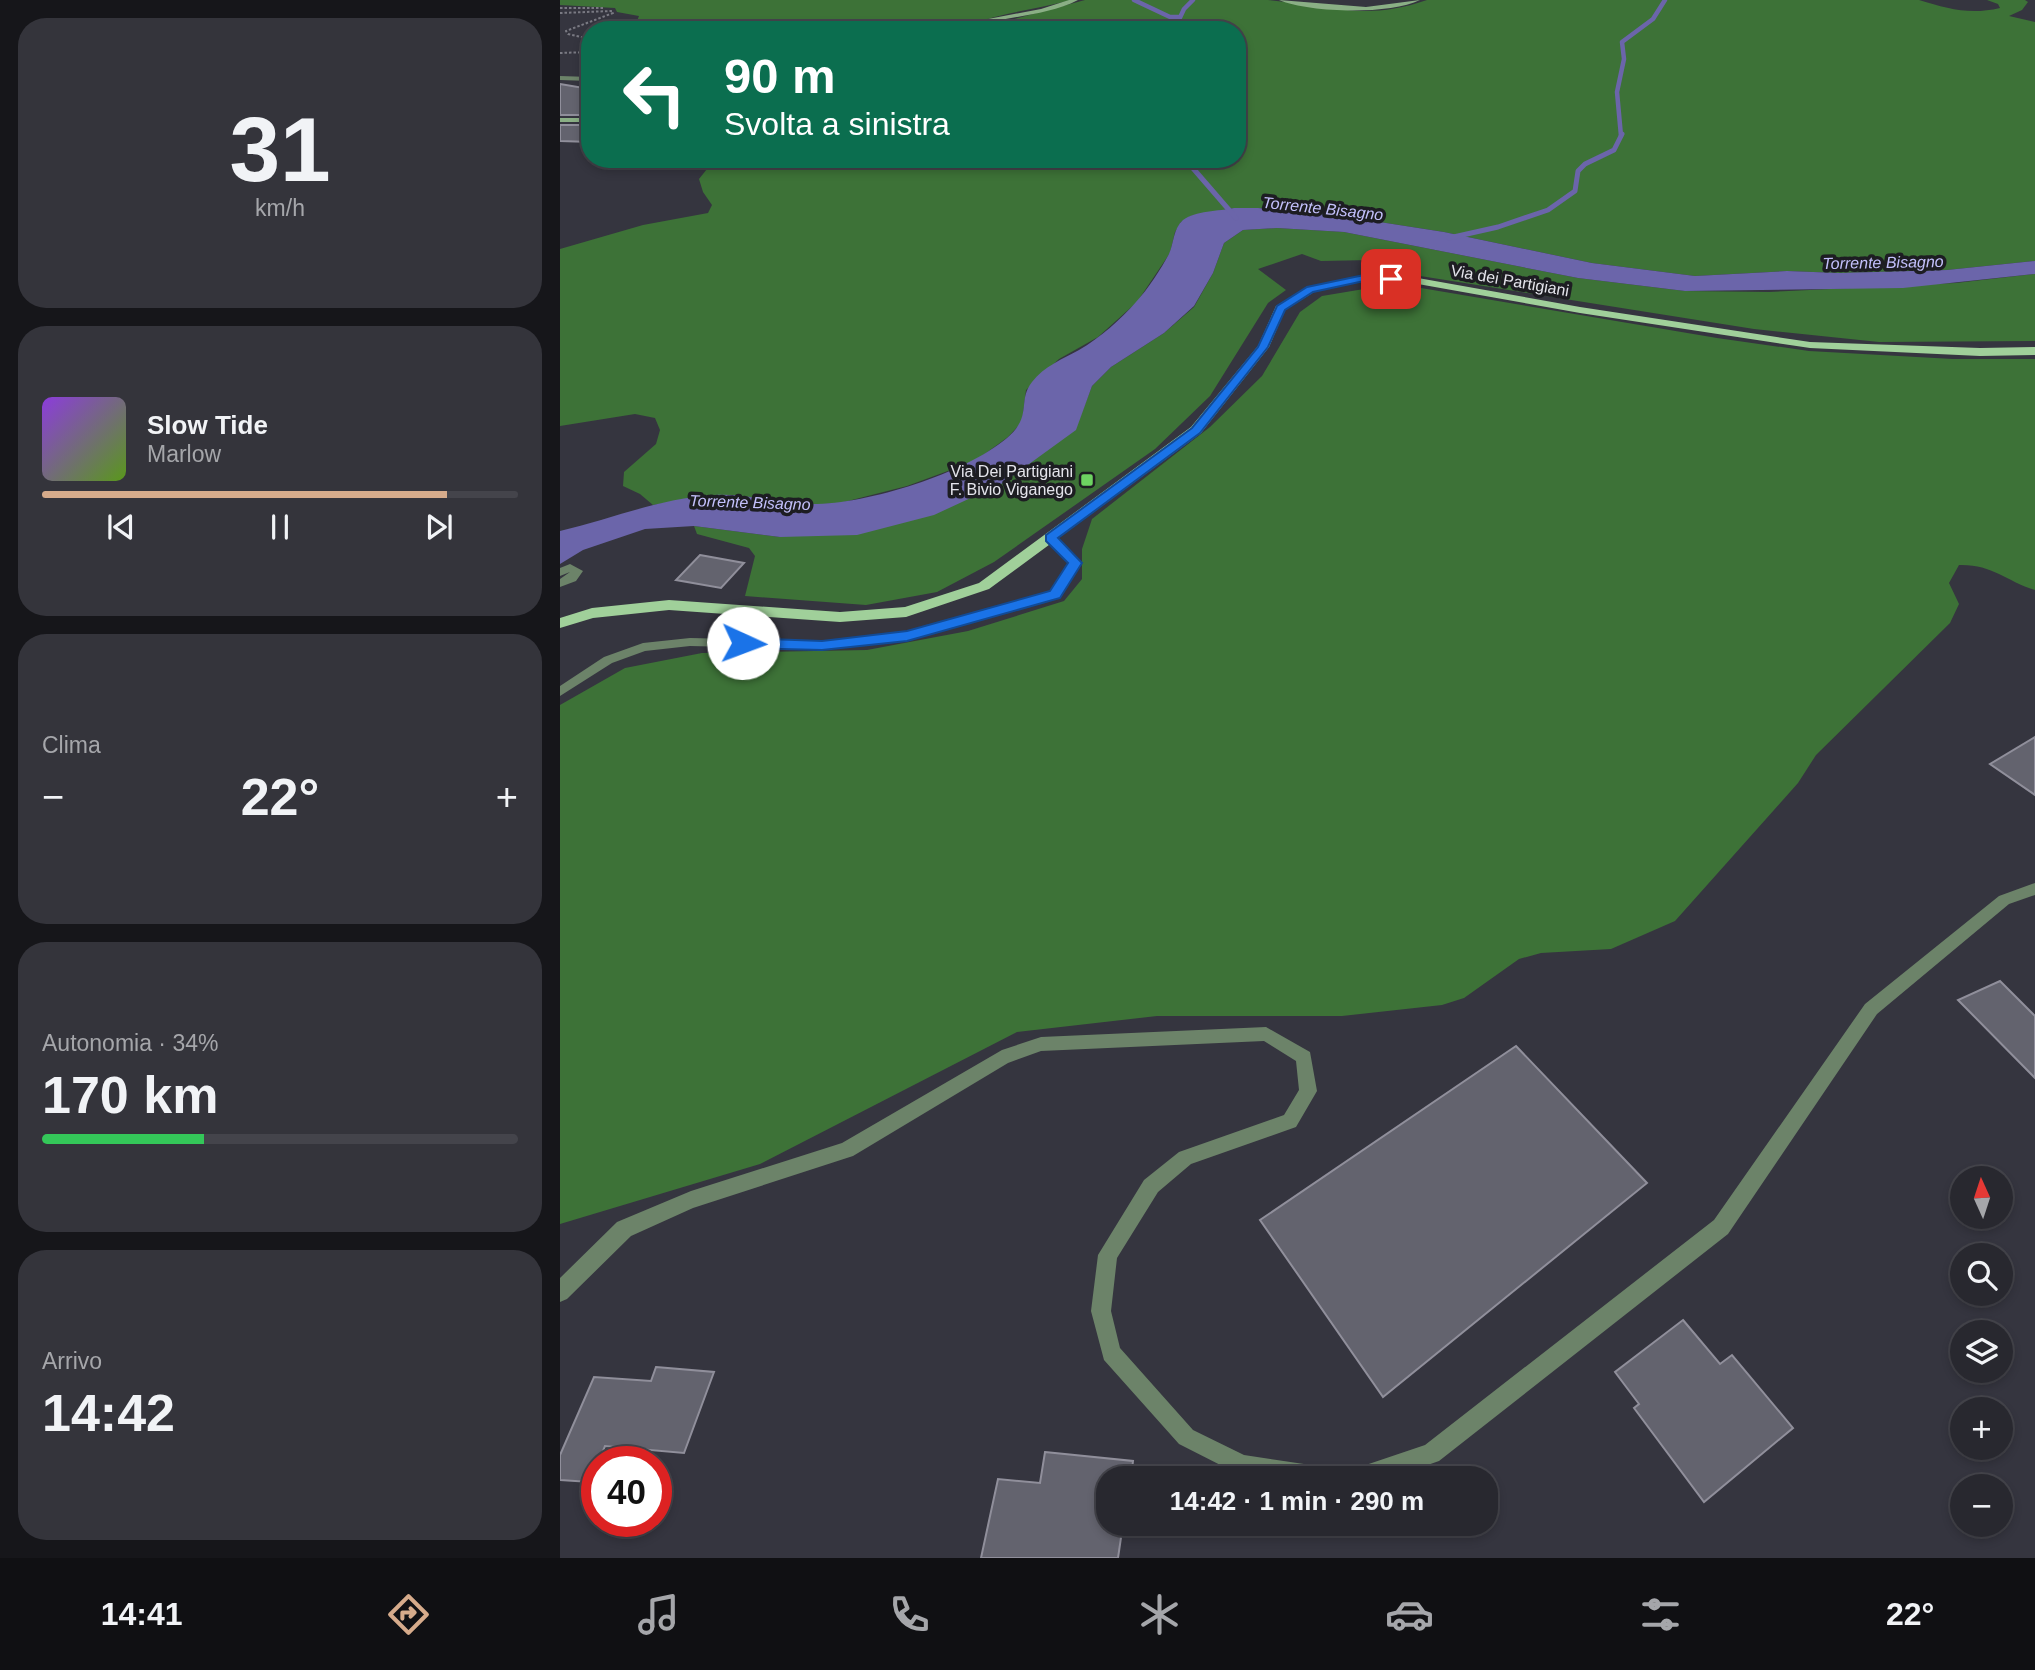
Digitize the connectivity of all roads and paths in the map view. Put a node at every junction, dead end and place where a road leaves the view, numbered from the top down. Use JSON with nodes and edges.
{"nodes":[{"id":1,"x":1075,"y":0,"type":"edge"},
{"id":2,"x":1282,"y":0,"type":"edge"},
{"id":3,"x":1417,"y":0,"type":"edge"},
{"id":4,"x":560,"y":8,"type":"edge"},
{"id":5,"x":612,"y":11,"type":"junction"},
{"id":6,"x":560,"y":13,"type":"edge"},
{"id":7,"x":592,"y":21,"type":"edge"},
{"id":8,"x":988,"y":21,"type":"edge"},
{"id":9,"x":581,"y":25,"type":"edge"},
{"id":10,"x":581,"y":37,"type":"edge"},
{"id":11,"x":581,"y":52,"type":"edge"},
{"id":12,"x":560,"y":53,"type":"edge"},
{"id":13,"x":560,"y":78,"type":"edge"},
{"id":14,"x":581,"y":79,"type":"edge"},
{"id":15,"x":560,"y":120,"type":"edge"},
{"id":16,"x":581,"y":120,"type":"edge"},
{"id":17,"x":2035,"y":351,"type":"edge"},
{"id":18,"x":1050,"y":538,"type":"junction"},
{"id":19,"x":560,"y":572,"type":"edge"},
{"id":20,"x":560,"y":583,"type":"edge"},
{"id":21,"x":560,"y":624,"type":"edge"},
{"id":22,"x":560,"y":692,"type":"edge"},
{"id":23,"x":2035,"y":889,"type":"edge"},
{"id":24,"x":560,"y":1292,"type":"edge"},
{"id":25,"x":1248,"y":1466,"type":"edge"},
{"id":26,"x":1394,"y":1466,"type":"edge"}],
"edges":[{"from":1,"to":8,"type":"main road"},
{"from":2,"to":3,"type":"main road"},
{"from":4,"to":5,"type":"path"},
{"from":5,"to":6,"type":"path"},
{"from":5,"to":7,"type":"path"},
{"from":9,"to":10,"type":"path"},
{"from":11,"to":12,"type":"path"},
{"from":13,"to":14,"type":"street"},
{"from":15,"to":16,"type":"main road"},
{"from":17,"to":18,"type":"main road","name":"Via dei Partigiani"},
{"from":18,"to":21,"type":"main road","name":"Via dei Partigiani"},
{"from":18,"to":22,"type":"street"},
{"from":19,"to":20,"type":"street"},
{"from":23,"to":26,"type":"street"},
{"from":24,"to":25,"type":"street"}]}
